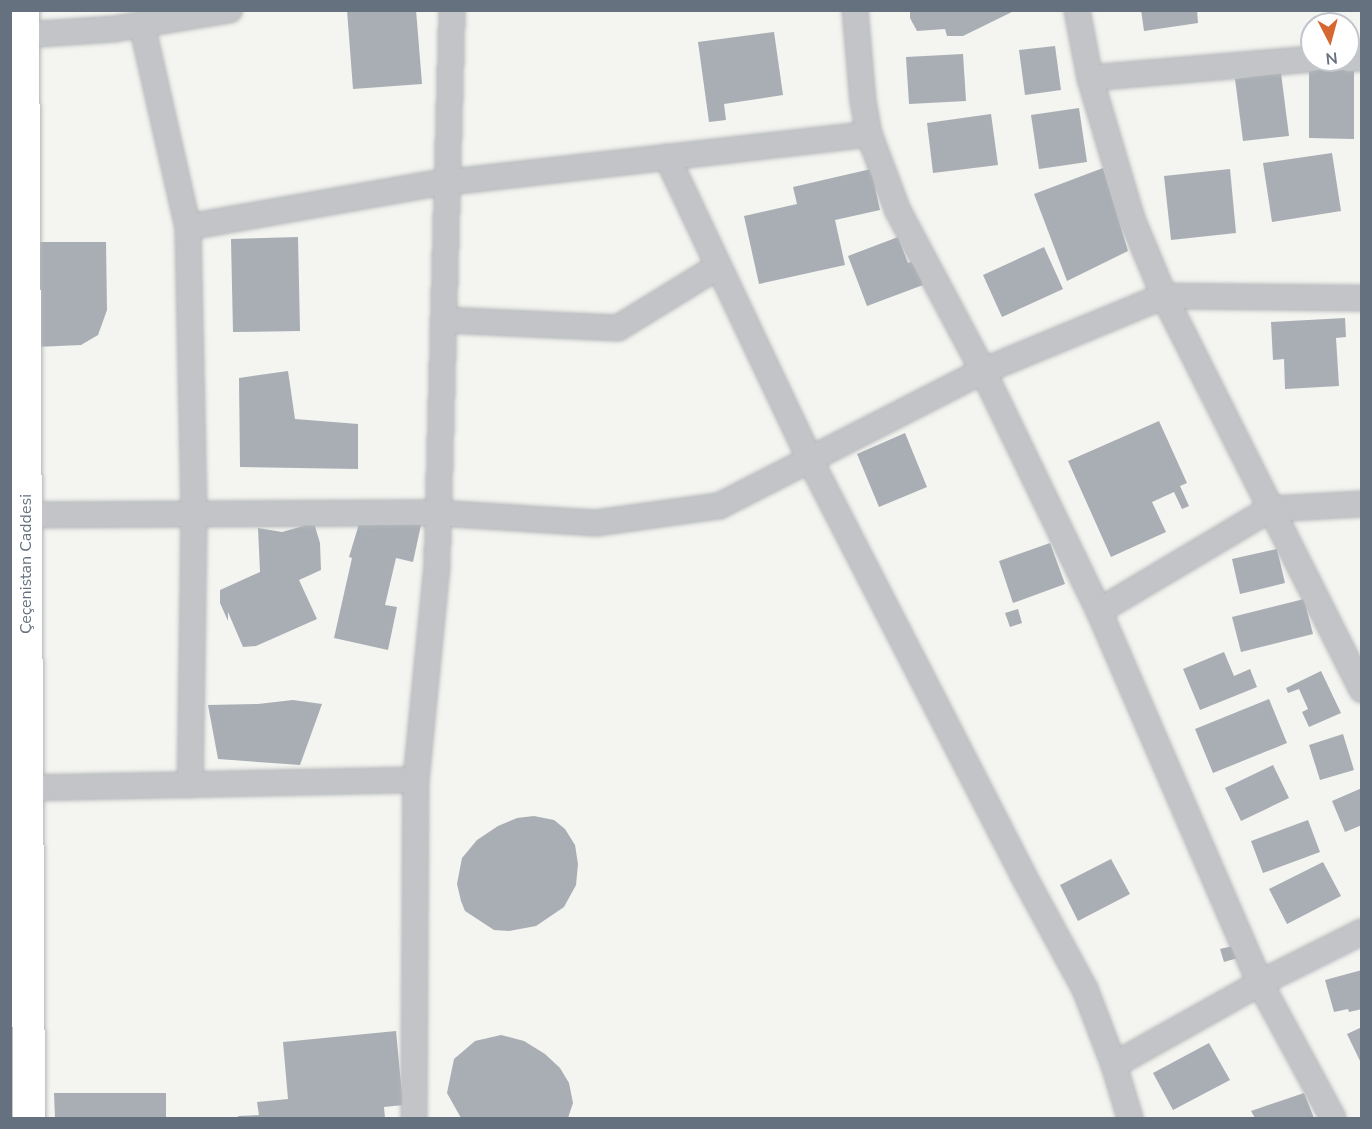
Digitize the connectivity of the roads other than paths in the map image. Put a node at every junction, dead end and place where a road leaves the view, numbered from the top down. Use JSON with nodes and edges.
{"nodes":[{"id":1,"x":229,"y":10,"type":"edge"},
{"id":2,"x":452,"y":10,"type":"edge"},
{"id":3,"x":855,"y":10,"type":"edge"},
{"id":4,"x":1077,"y":10,"type":"edge"},
{"id":5,"x":23,"y":23,"type":"edge"},
{"id":6,"x":142,"y":25,"type":"junction"},
{"id":7,"x":1300,"y":60,"type":"edge"},
{"id":8,"x":1090,"y":78,"type":"junction"},
{"id":9,"x":869,"y":134,"type":"junction"},
{"id":10,"x":667,"y":157,"type":"junction"},
{"id":11,"x":447,"y":183,"type":"junction"},
{"id":12,"x":188,"y":228,"type":"junction"},
{"id":13,"x":717,"y":267,"type":"junction"},
{"id":14,"x":1164,"y":296,"type":"junction"},
{"id":15,"x":1362,"y":298,"type":"edge"},
{"id":16,"x":443,"y":320,"type":"junction"},
{"id":17,"x":983,"y":371,"type":"junction"},
{"id":18,"x":810,"y":460,"type":"junction"},
{"id":19,"x":1362,"y":504,"type":"edge"},
{"id":20,"x":1270,"y":509,"type":"junction"},
{"id":21,"x":436,"y":513,"type":"junction"},
{"id":22,"x":194,"y":514,"type":"junction"},
{"id":23,"x":26,"y":515,"type":"junction"},
{"id":24,"x":1099,"y":611,"type":"junction"},
{"id":25,"x":1361,"y":689,"type":"edge"},
{"id":26,"x":416,"y":780,"type":"junction"},
{"id":27,"x":190,"y":785,"type":"junction"},
{"id":28,"x":27,"y":788,"type":"junction"},
{"id":29,"x":1362,"y":932,"type":"edge"},
{"id":30,"x":1260,"y":983,"type":"junction"},
{"id":31,"x":1114,"y":1065,"type":"junction"},
{"id":32,"x":29,"y":1119,"type":"edge"},
{"id":33,"x":414,"y":1119,"type":"edge"},
{"id":34,"x":1130,"y":1119,"type":"edge"},
{"id":35,"x":1333,"y":1119,"type":"edge"}],
"edges":[{"from":1,"to":6,"type":"street"},
{"from":2,"to":11,"type":"street"},
{"from":3,"to":9,"type":"street"},
{"from":4,"to":8,"type":"street"},
{"from":5,"to":6,"type":"street"},
{"from":5,"to":23,"type":"main road","name":"Çeçenistan Caddesi"},
{"from":6,"to":12,"type":"street"},
{"from":7,"to":8,"type":"street"},
{"from":8,"to":14,"type":"street"},
{"from":9,"to":10,"type":"street"},
{"from":9,"to":17,"type":"street"},
{"from":10,"to":11,"type":"street"},
{"from":10,"to":13,"type":"street"},
{"from":11,"to":12,"type":"street"},
{"from":11,"to":16,"type":"street"},
{"from":12,"to":22,"type":"street"},
{"from":13,"to":16,"type":"street"},
{"from":13,"to":18,"type":"street"},
{"from":14,"to":15,"type":"street"},
{"from":14,"to":17,"type":"street"},
{"from":14,"to":20,"type":"street"},
{"from":16,"to":21,"type":"street"},
{"from":17,"to":18,"type":"street"},
{"from":17,"to":24,"type":"street"},
{"from":18,"to":21,"type":"street"},
{"from":18,"to":31,"type":"street"},
{"from":19,"to":20,"type":"street"},
{"from":20,"to":24,"type":"street"},
{"from":20,"to":25,"type":"street"},
{"from":21,"to":22,"type":"street"},
{"from":21,"to":26,"type":"street"},
{"from":22,"to":23,"type":"street"},
{"from":22,"to":27,"type":"street"},
{"from":23,"to":28,"type":"main road","name":"Çeçenistan Caddesi"},
{"from":24,"to":30,"type":"street"},
{"from":26,"to":27,"type":"street"},
{"from":26,"to":33,"type":"street"},
{"from":27,"to":28,"type":"street"},
{"from":28,"to":32,"type":"main road","name":"Çeçenistan Caddesi"},
{"from":29,"to":30,"type":"street"},
{"from":30,"to":31,"type":"street"},
{"from":30,"to":35,"type":"street"},
{"from":31,"to":34,"type":"street"}]}
